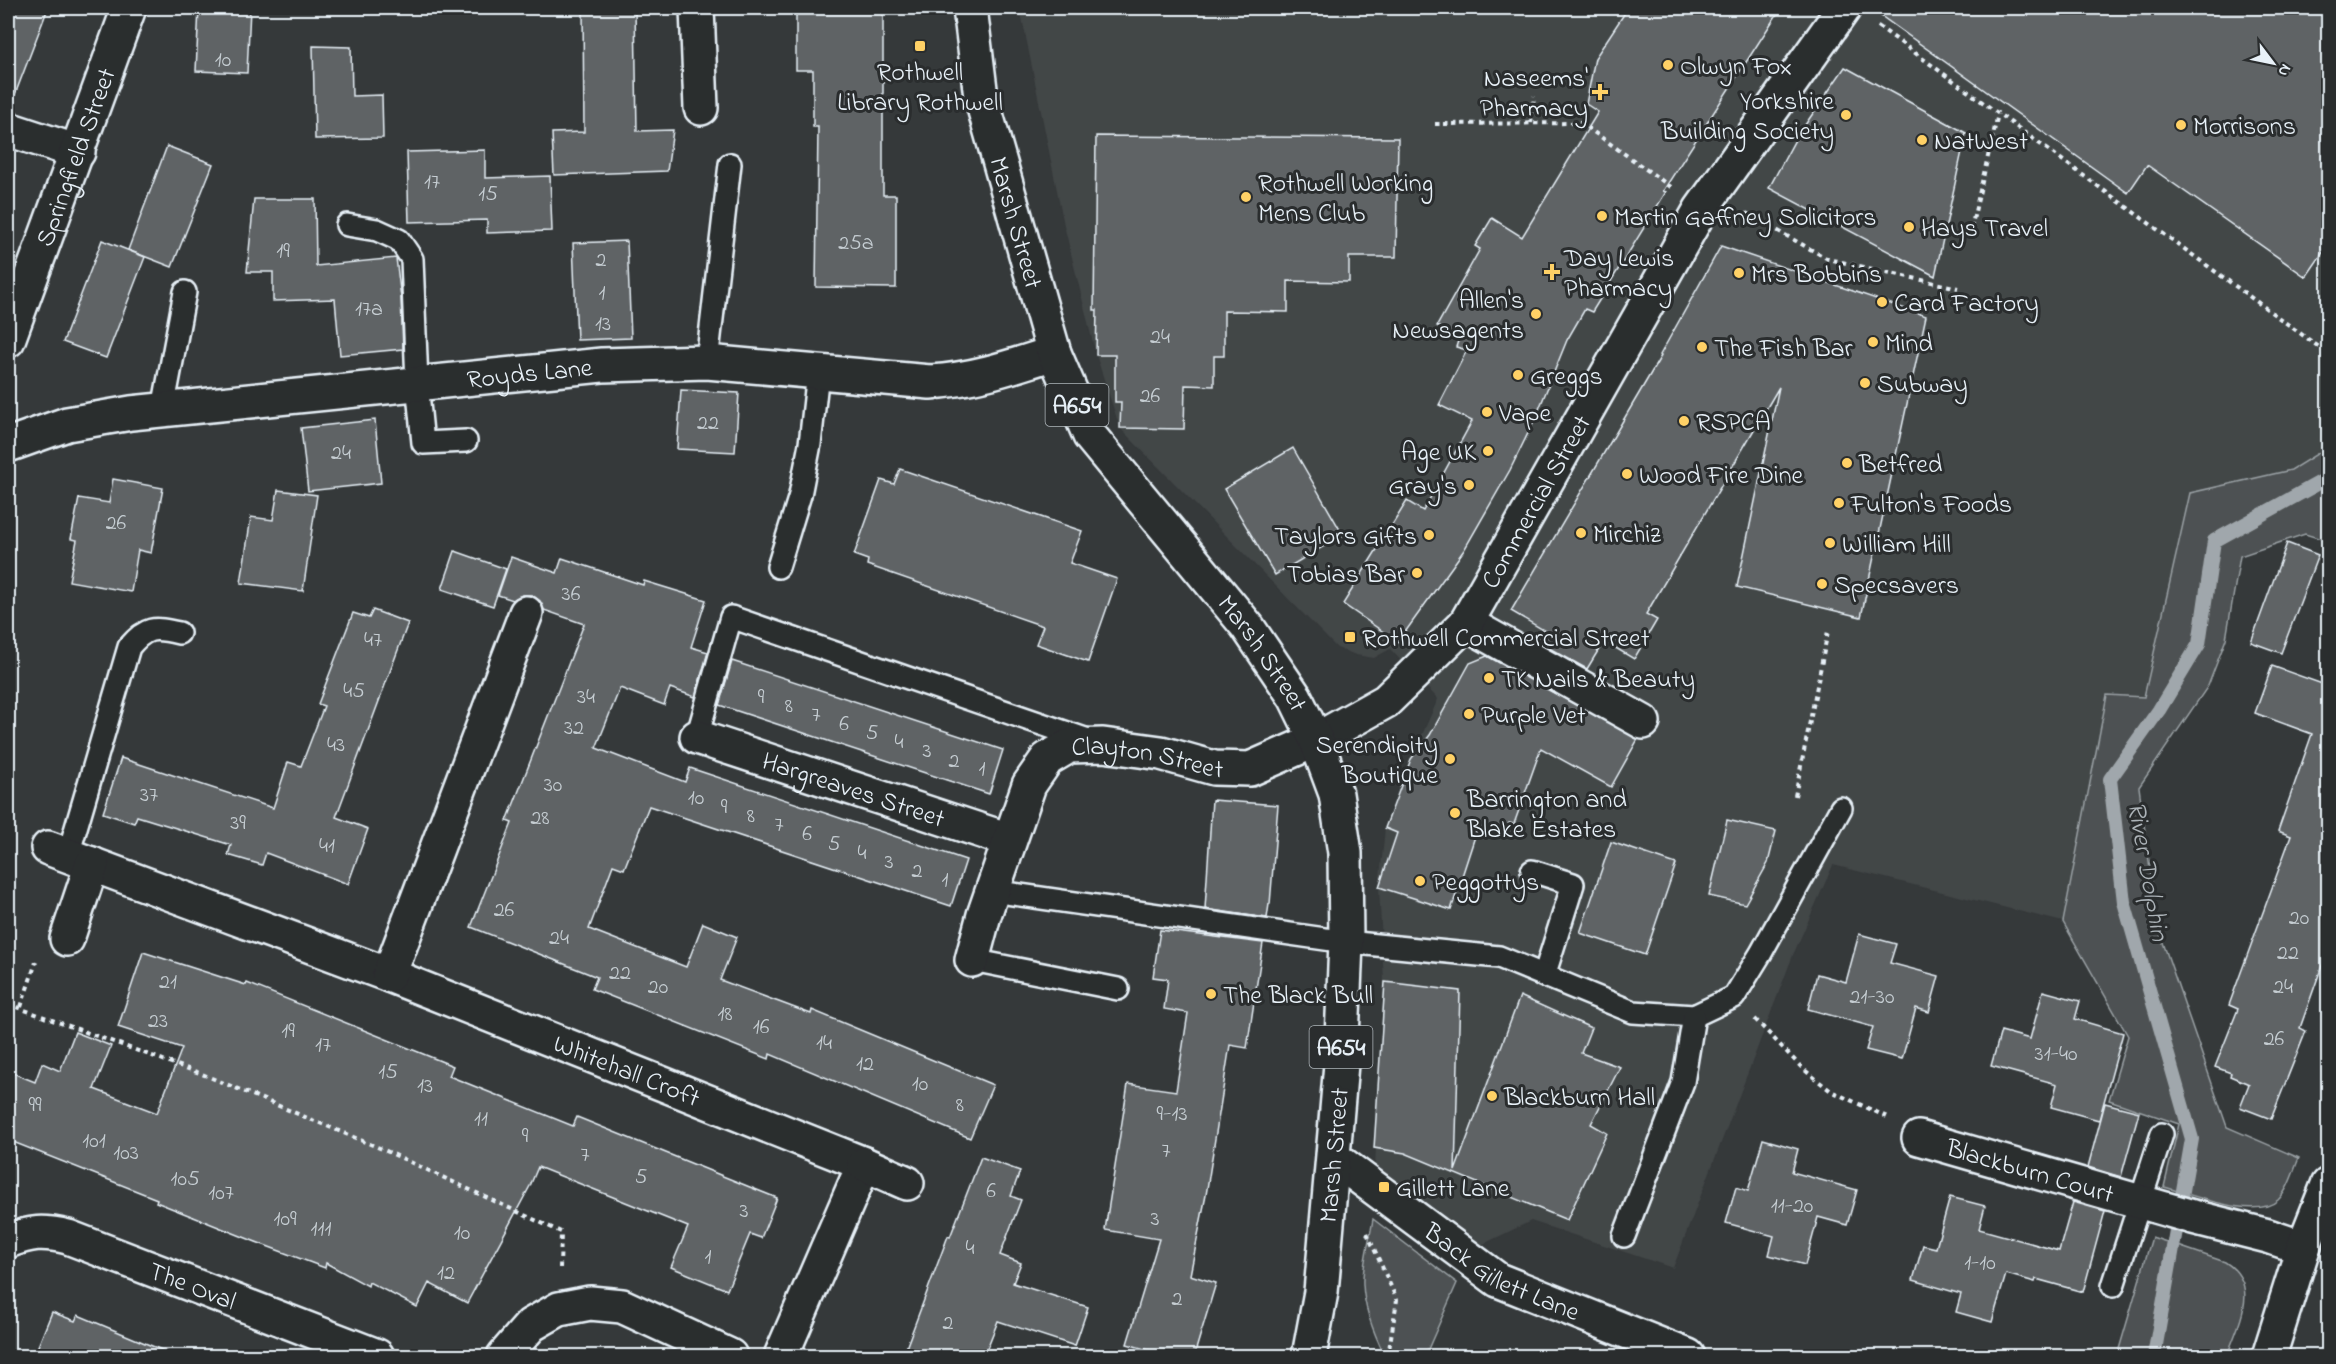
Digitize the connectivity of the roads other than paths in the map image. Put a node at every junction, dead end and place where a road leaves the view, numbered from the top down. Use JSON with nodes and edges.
{"nodes":[{"id":1,"x":129,"y":8,"type":"edge"},
{"id":2,"x":697,"y":8,"type":"edge"},
{"id":3,"x":970,"y":8,"type":"edge"},
{"id":4,"x":1857,"y":14,"type":"edge"},
{"id":5,"x":701,"y":108,"type":"dead end"},
{"id":6,"x":8,"y":129,"type":"edge"},
{"id":7,"x":78,"y":152,"type":"junction"},
{"id":8,"x":730,"y":164,"type":"dead end"},
{"id":9,"x":347,"y":225,"type":"dead end"},
{"id":10,"x":185,"y":292,"type":"dead end"},
{"id":11,"x":8,"y":340,"type":"edge"},
{"id":12,"x":1054,"y":353,"type":"junction"},
{"id":13,"x":707,"y":362,"type":"junction"},
{"id":14,"x":818,"y":372,"type":"junction"},
{"id":15,"x":417,"y":383,"type":"junction"},
{"id":16,"x":163,"y":410,"type":"junction"},
{"id":17,"x":466,"y":441,"type":"dead end"},
{"id":18,"x":8,"y":444,"type":"edge"},
{"id":19,"x":778,"y":567,"type":"dead end"},
{"id":20,"x":526,"y":613,"type":"dead end"},
{"id":21,"x":1466,"y":622,"type":"junction"},
{"id":22,"x":179,"y":633,"type":"dead end"},
{"id":23,"x":1643,"y":722,"type":"dead end"},
{"id":24,"x":698,"y":737,"type":"joint"},
{"id":25,"x":1316,"y":740,"type":"junction"},
{"id":26,"x":1103,"y":745,"type":"junction"},
{"id":27,"x":1841,"y":808,"type":"dead end"},
{"id":28,"x":1009,"y":840,"type":"junction"},
{"id":29,"x":70,"y":856,"type":"junction"},
{"id":30,"x":1532,"y":871,"type":"dead end"},
{"id":31,"x":992,"y":891,"type":"junction"},
{"id":32,"x":67,"y":939,"type":"dead end"},
{"id":33,"x":1346,"y":942,"type":"junction"},
{"id":34,"x":972,"y":960,"type":"joint"},
{"id":35,"x":388,"y":975,"type":"junction"},
{"id":36,"x":1544,"y":976,"type":"junction"},
{"id":37,"x":1118,"y":989,"type":"dead end"},
{"id":38,"x":1694,"y":1016,"type":"junction"},
{"id":39,"x":2162,"y":1134,"type":"dead end"},
{"id":40,"x":1918,"y":1138,"type":"road end"},
{"id":41,"x":1334,"y":1158,"type":"junction"},
{"id":42,"x":864,"y":1164,"type":"junction"},
{"id":43,"x":907,"y":1183,"type":"dead end"},
{"id":44,"x":2328,"y":1185,"type":"edge"},
{"id":45,"x":2150,"y":1204,"type":"junction"},
{"id":46,"x":1624,"y":1236,"type":"dead end"},
{"id":47,"x":8,"y":1241,"type":"edge"},
{"id":48,"x":2303,"y":1248,"type":"junction"},
{"id":49,"x":2113,"y":1287,"type":"dead end"},
{"id":50,"x":377,"y":1356,"type":"edge"},
{"id":51,"x":504,"y":1356,"type":"edge"},
{"id":52,"x":730,"y":1356,"type":"edge"},
{"id":53,"x":781,"y":1356,"type":"edge"},
{"id":54,"x":1309,"y":1356,"type":"edge"},
{"id":55,"x":1688,"y":1356,"type":"edge"},
{"id":56,"x":2269,"y":1356,"type":"edge"}],
"edges":[{"from":1,"to":7,"type":"street","name":"Springfield Street"},
{"from":2,"to":5,"type":"street"},
{"from":3,"to":12,"type":"street","name":"Marsh Street","number":"A654"},
{"from":4,"to":21,"type":"street","name":"Commercial Street"},
{"from":6,"to":7,"type":"street"},
{"from":7,"to":11,"type":"street","name":"Springfield Street"},
{"from":8,"to":13,"type":"lane"},
{"from":9,"to":15,"type":"lane"},
{"from":10,"to":16,"type":"lane"},
{"from":12,"to":14,"type":"street","name":"Royds Lane"},
{"from":12,"to":25,"type":"street","name":"Marsh Street","number":"A654"},
{"from":13,"to":14,"type":"street","name":"Royds Lane"},
{"from":13,"to":15,"type":"street","name":"Royds Lane"},
{"from":14,"to":19,"type":"lane"},
{"from":15,"to":16,"type":"street","name":"Royds Lane"},
{"from":15,"to":17,"type":"lane"},
{"from":16,"to":18,"type":"street","name":"Royds Lane"},
{"from":20,"to":35,"type":"street"},
{"from":21,"to":23,"type":"street"},
{"from":21,"to":25,"type":"street","name":"Commercial Street"},
{"from":22,"to":29,"type":"lane"},
{"from":24,"to":26,"type":"lane"},
{"from":24,"to":28,"type":"street","name":"Hargreaves Street"},
{"from":25,"to":26,"type":"street","name":"Clayton Street"},
{"from":25,"to":33,"type":"street","name":"Marsh Street","number":"A654"},
{"from":26,"to":28,"type":"street","name":"Clayton Street"},
{"from":27,"to":38,"type":"lane"},
{"from":28,"to":31,"type":"street","name":"Clayton Street"},
{"from":29,"to":32,"type":"street"},
{"from":29,"to":35,"type":"street","name":"Whitehall Croft"},
{"from":30,"to":36,"type":"lane"},
{"from":31,"to":33,"type":"lane"},
{"from":31,"to":34,"type":"street","name":"Clayton Street"},
{"from":33,"to":36,"type":"lane"},
{"from":33,"to":41,"type":"street","name":"Marsh Street","number":"A654"},
{"from":34,"to":37,"type":"lane"},
{"from":35,"to":42,"type":"street","name":"Whitehall Croft"},
{"from":36,"to":38,"type":"lane"},
{"from":38,"to":46,"type":"lane"},
{"from":39,"to":45,"type":"lane","name":"Blackburn Court"},
{"from":40,"to":45,"type":"street","name":"Blackburn Court"},
{"from":41,"to":54,"type":"street","name":"Marsh Street","number":"A654"},
{"from":41,"to":55,"type":"street","name":"Back Gillett Lane"},
{"from":42,"to":43,"type":"street","name":"Whitehall Croft"},
{"from":42,"to":53,"type":"street"},
{"from":44,"to":48,"type":"street"},
{"from":45,"to":48,"type":"street","name":"Blackburn Court"},
{"from":45,"to":49,"type":"lane","name":"Blackburn Court"},
{"from":47,"to":50,"type":"street","name":"The Oval"},
{"from":48,"to":56,"type":"street"},
{"from":51,"to":52,"type":"street"}]}
